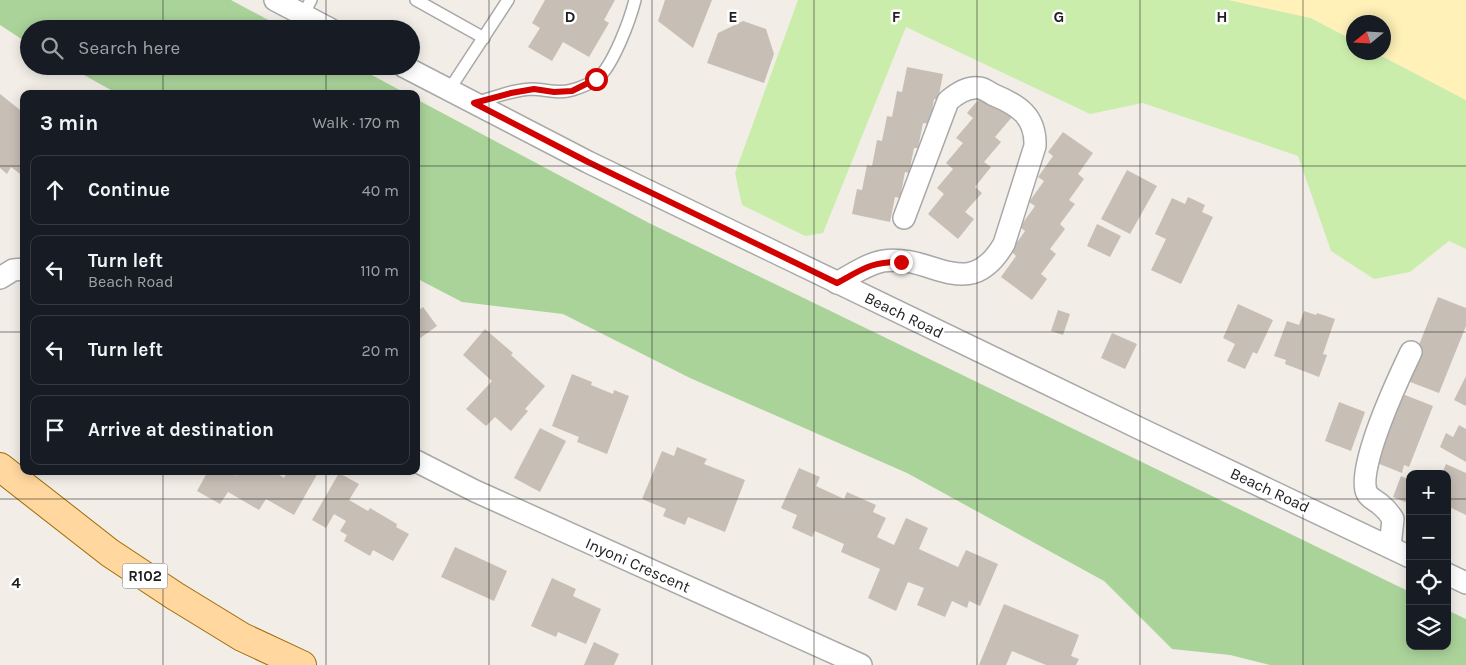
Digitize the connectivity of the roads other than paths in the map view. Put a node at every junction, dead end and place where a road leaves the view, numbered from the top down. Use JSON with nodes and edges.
{"nodes":[{"id":1,"x":275,"y":0,"type":"edge"},
{"id":2,"x":416,"y":0,"type":"edge"},
{"id":3,"x":508,"y":0,"type":"edge"},
{"id":4,"x":635,"y":0,"type":"edge"},
{"id":5,"x":307,"y":8,"type":"edge"},
{"id":6,"x":320,"y":20,"type":"edge"},
{"id":7,"x":484,"y":38,"type":"junction"},
{"id":8,"x":420,"y":75,"type":"edge"},
{"id":9,"x":450,"y":90,"type":"junction"},
{"id":10,"x":474,"y":103,"type":"junction"},
{"id":11,"x":904,"y":218,"type":"dead end"},
{"id":12,"x":20,"y":269,"type":"edge"},
{"id":13,"x":0,"y":278,"type":"edge"},
{"id":14,"x":837,"y":283,"type":"junction"},
{"id":15,"x":1410,"y":352,"type":"dead end"},
{"id":16,"x":420,"y":463,"type":"edge"},
{"id":17,"x":0,"y":467,"type":"edge"},
{"id":18,"x":1390,"y":547,"type":"junction"},
{"id":19,"x":1406,"y":554,"type":"edge"},
{"id":20,"x":1451,"y":576,"type":"edge"},
{"id":21,"x":1466,"y":583,"type":"edge"},
{"id":22,"x":302,"y":665,"type":"edge"},
{"id":23,"x":861,"y":665,"type":"edge"}],
"edges":[{"from":1,"to":5,"type":"street"},
{"from":2,"to":7,"type":"lane"},
{"from":3,"to":7,"type":"lane"},
{"from":4,"to":10,"type":"lane"},
{"from":5,"to":6,"type":"street"},
{"from":7,"to":9,"type":"lane"},
{"from":8,"to":9,"type":"street","name":"Beach Road"},
{"from":9,"to":10,"type":"street","name":"Beach Road"},
{"from":10,"to":14,"type":"street","name":"Beach Road"},
{"from":11,"to":14,"type":"street"},
{"from":12,"to":13,"type":"street"},
{"from":14,"to":18,"type":"street","name":"Beach Road"},
{"from":15,"to":18,"type":"street"},
{"from":16,"to":23,"type":"street","name":"Inyoni Crescent"},
{"from":17,"to":22,"type":"main road","number":"R102"},
{"from":18,"to":19,"type":"street","name":"Beach Road"},
{"from":20,"to":21,"type":"street"}]}
